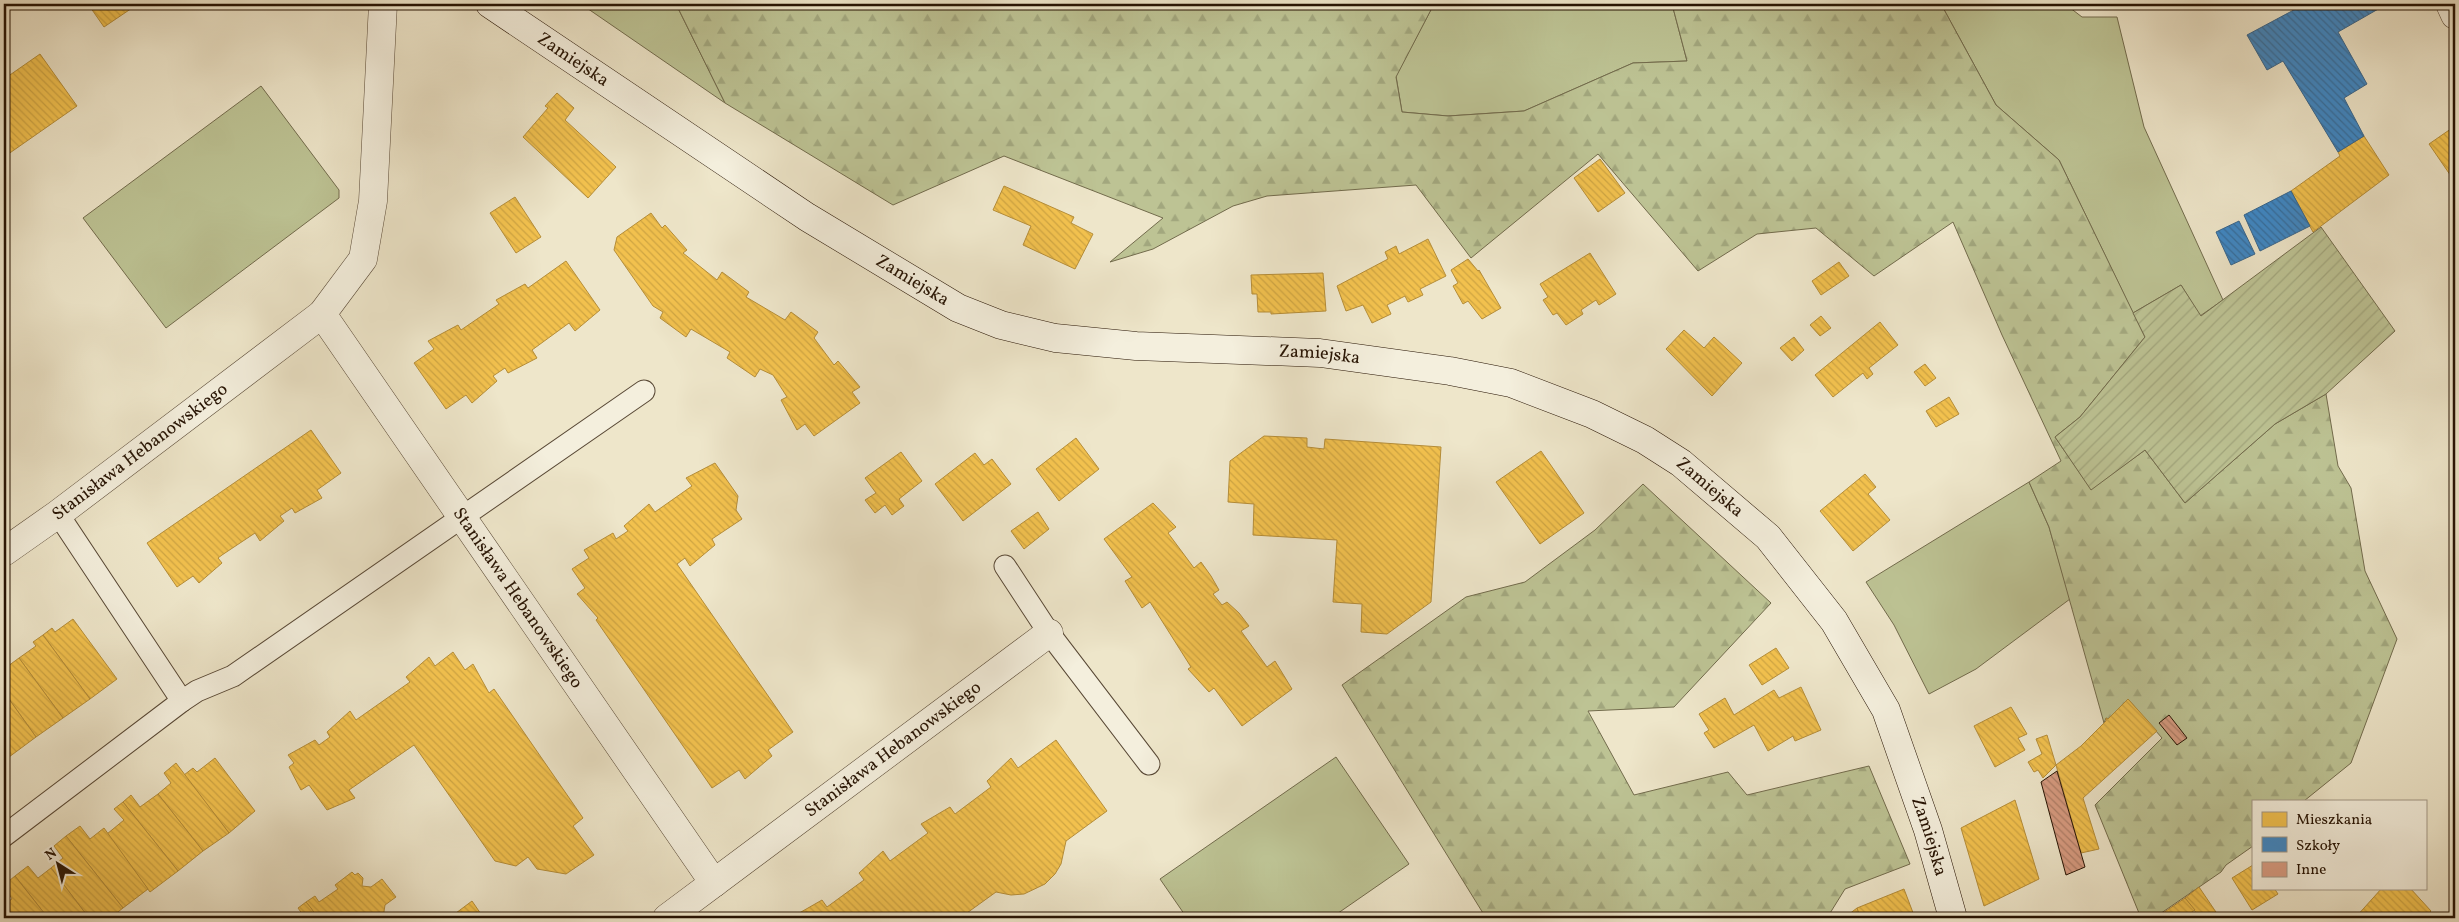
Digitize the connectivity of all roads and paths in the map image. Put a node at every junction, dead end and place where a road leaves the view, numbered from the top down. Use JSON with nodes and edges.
{"nodes":[{"id":1,"x":383,"y":4,"type":"edge"},
{"id":2,"x":490,"y":4,"type":"edge"},
{"id":3,"x":2450,"y":4,"type":"edge"},
{"id":4,"x":2455,"y":15,"type":"edge"},
{"id":5,"x":322,"y":314,"type":"junction"},
{"id":6,"x":644,"y":391,"type":"dead end"},
{"id":7,"x":58,"y":514,"type":"junction"},
{"id":8,"x":461,"y":518,"type":"junction"},
{"id":9,"x":4,"y":552,"type":"edge"},
{"id":10,"x":1006,"y":566,"type":"dead end"},
{"id":11,"x":1049,"y":633,"type":"junction"},
{"id":12,"x":182,"y":701,"type":"junction"},
{"id":13,"x":1149,"y":764,"type":"dead end"},
{"id":14,"x":4,"y":836,"type":"edge"},
{"id":15,"x":714,"y":883,"type":"junction"},
{"id":16,"x":667,"y":918,"type":"edge"},
{"id":17,"x":1953,"y":918,"type":"edge"}],
"edges":[{"from":1,"to":5,"type":"street","name":"Stanisława Hebanowskiego"},
{"from":2,"to":17,"type":"street","name":"Zamiejska"},
{"from":3,"to":4,"type":"street"},
{"from":5,"to":7,"type":"street","name":"Stanisława Hebanowskiego"},
{"from":5,"to":8,"type":"street","name":"Stanisława Hebanowskiego"},
{"from":6,"to":8,"type":"lane"},
{"from":7,"to":9,"type":"street","name":"Stanisława Hebanowskiego"},
{"from":7,"to":12,"type":"lane"},
{"from":8,"to":12,"type":"lane"},
{"from":8,"to":15,"type":"street","name":"Stanisława Hebanowskiego"},
{"from":10,"to":11,"type":"lane"},
{"from":11,"to":13,"type":"lane"},
{"from":11,"to":15,"type":"street","name":"Stanisława Hebanowskiego"},
{"from":12,"to":14,"type":"lane"},
{"from":15,"to":16,"type":"street","name":"Stanisława Hebanowskiego"}]}
